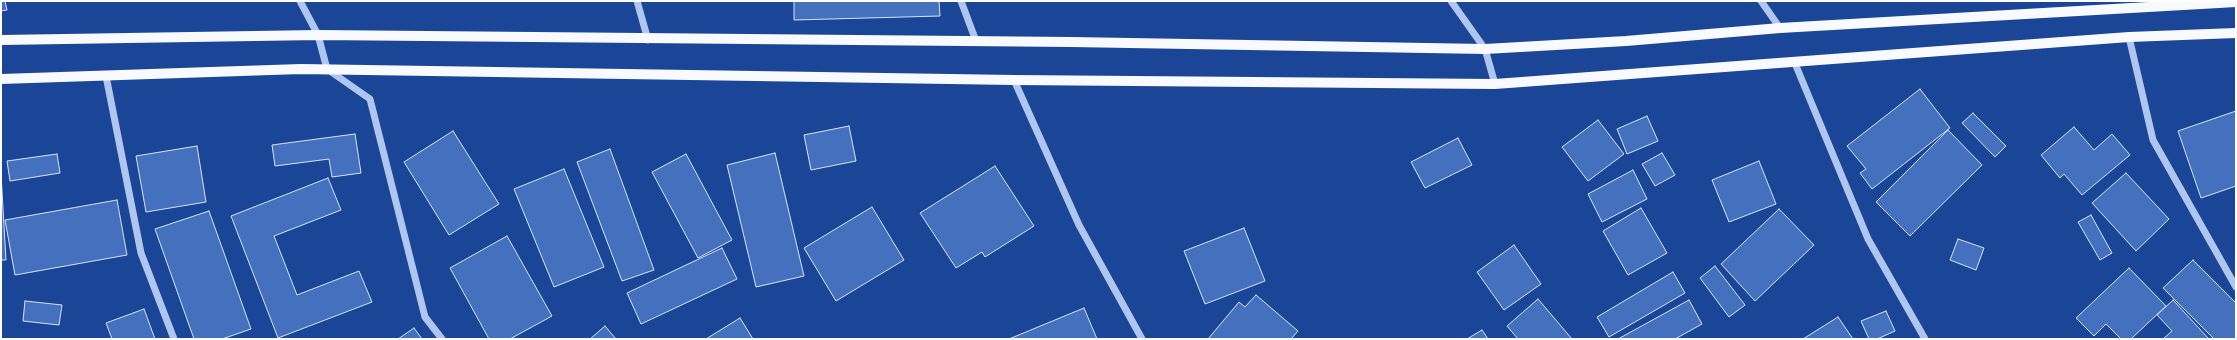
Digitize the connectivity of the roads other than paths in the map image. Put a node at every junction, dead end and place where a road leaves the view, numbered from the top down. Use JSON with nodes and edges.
{"nodes":[{"id":1,"x":300,"y":1,"type":"edge"},
{"id":2,"x":637,"y":1,"type":"edge"},
{"id":3,"x":961,"y":1,"type":"edge"},
{"id":4,"x":1451,"y":1,"type":"edge"},
{"id":5,"x":1761,"y":1,"type":"edge"},
{"id":6,"x":2236,"y":2,"type":"edge"},
{"id":7,"x":1780,"y":28,"type":"junction"},
{"id":8,"x":2236,"y":33,"type":"edge"},
{"id":9,"x":318,"y":36,"type":"junction"},
{"id":10,"x":2129,"y":37,"type":"junction"},
{"id":11,"x":1,"y":40,"type":"edge"},
{"id":12,"x":648,"y":40,"type":"junction"},
{"id":13,"x":976,"y":41,"type":"junction"},
{"id":14,"x":1485,"y":49,"type":"junction"},
{"id":15,"x":1794,"y":61,"type":"junction"},
{"id":16,"x":327,"y":69,"type":"junction"},
{"id":17,"x":106,"y":76,"type":"junction"},
{"id":18,"x":1,"y":79,"type":"edge"},
{"id":19,"x":1014,"y":80,"type":"junction"},
{"id":20,"x":1495,"y":84,"type":"junction"},
{"id":21,"x":2236,"y":287,"type":"edge"},
{"id":22,"x":174,"y":339,"type":"edge"},
{"id":23,"x":442,"y":339,"type":"edge"},
{"id":24,"x":1142,"y":339,"type":"edge"},
{"id":25,"x":1925,"y":339,"type":"edge"}],
"edges":[{"from":1,"to":9,"type":"street"},
{"from":2,"to":12,"type":"street"},
{"from":3,"to":13,"type":"street"},
{"from":4,"to":14,"type":"street"},
{"from":5,"to":7,"type":"street"},
{"from":6,"to":7,"type":"main road"},
{"from":7,"to":14,"type":"main road"},
{"from":8,"to":10,"type":"main road"},
{"from":9,"to":11,"type":"main road"},
{"from":9,"to":12,"type":"main road"},
{"from":9,"to":16,"type":"street"},
{"from":10,"to":15,"type":"main road"},
{"from":10,"to":21,"type":"street"},
{"from":12,"to":13,"type":"main road"},
{"from":13,"to":14,"type":"main road"},
{"from":14,"to":20,"type":"street"},
{"from":15,"to":20,"type":"main road"},
{"from":15,"to":25,"type":"street"},
{"from":16,"to":17,"type":"main road"},
{"from":16,"to":19,"type":"main road"},
{"from":16,"to":23,"type":"street"},
{"from":17,"to":18,"type":"main road"},
{"from":17,"to":22,"type":"street"},
{"from":19,"to":20,"type":"main road"},
{"from":19,"to":24,"type":"street"}]}
